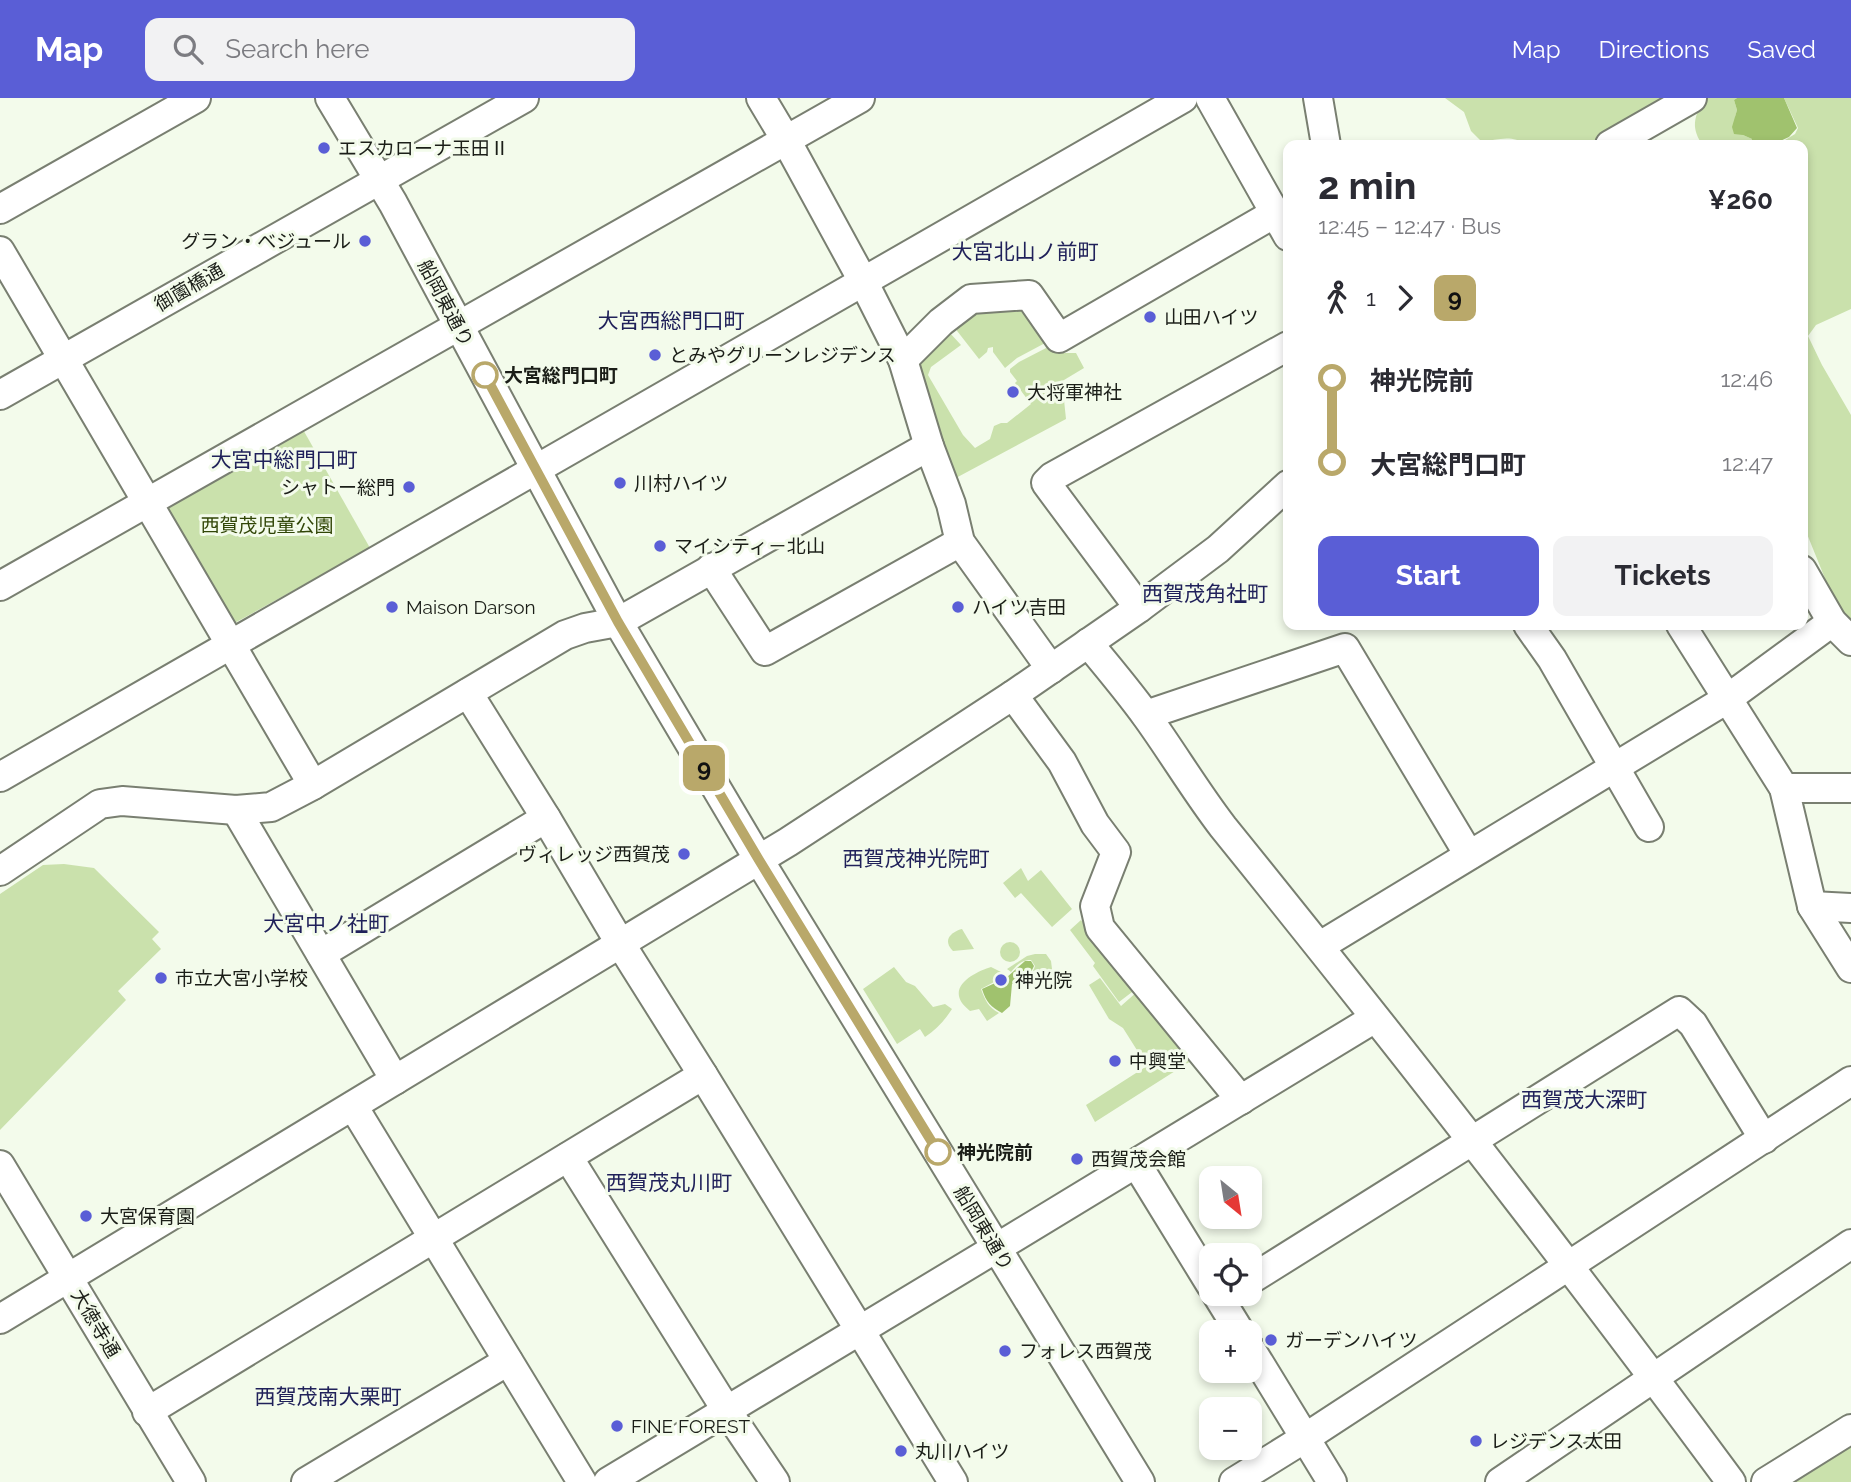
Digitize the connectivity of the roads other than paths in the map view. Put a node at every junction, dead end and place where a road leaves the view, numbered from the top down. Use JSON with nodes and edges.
{"nodes":[{"id":1,"x":196,"y":98,"type":"edge"},
{"id":2,"x":330,"y":98,"type":"edge"},
{"id":3,"x":524,"y":98,"type":"edge"},
{"id":4,"x":761,"y":98,"type":"edge"},
{"id":5,"x":860,"y":98,"type":"edge"},
{"id":6,"x":1183,"y":98,"type":"edge"},
{"id":7,"x":1210,"y":98,"type":"edge"},
{"id":8,"x":1318,"y":98,"type":"edge"},
{"id":9,"x":1692,"y":98,"type":"edge"},
{"id":10,"x":786,"y":140,"type":"junction"},
{"id":11,"x":1325,"y":140,"type":"edge"},
{"id":12,"x":1619,"y":140,"type":"edge"},
{"id":13,"x":379,"y":180,"type":"junction"},
{"id":14,"x":0,"y":209,"type":"edge"},
{"id":15,"x":1282,"y":224,"type":"edge"},
{"id":16,"x":0,"y":251,"type":"edge"},
{"id":17,"x":863,"y":281,"type":"junction"},
{"id":18,"x":458,"y":326,"type":"junction"},
{"id":19,"x":1283,"y":349,"type":"edge"},
{"id":20,"x":63,"y":359,"type":"junction"},
{"id":21,"x":903,"y":360,"type":"junction"},
{"id":22,"x":0,"y":395,"type":"edge"},
{"id":23,"x":929,"y":446,"type":"junction"},
{"id":24,"x":536,"y":469,"type":"junction"},
{"id":25,"x":1283,"y":490,"type":"edge"},
{"id":26,"x":147,"y":502,"type":"junction"},
{"id":27,"x":960,"y":542,"type":"junction"},
{"id":28,"x":711,"y":568,"type":"junction"},
{"id":29,"x":1808,"y":580,"type":"edge"},
{"id":30,"x":0,"y":586,"type":"edge"},
{"id":31,"x":1139,"y":608,"type":"junction"},
{"id":32,"x":618,"y":622,"type":"junction"},
{"id":33,"x":1532,"y":630,"type":"edge"},
{"id":34,"x":1684,"y":630,"type":"edge"},
{"id":35,"x":1841,"y":632,"type":"edge"},
{"id":36,"x":1088,"y":643,"type":"junction"},
{"id":37,"x":231,"y":645,"type":"junction"},
{"id":38,"x":1051,"y":669,"type":"junction"},
{"id":39,"x":468,"y":693,"type":"junction"},
{"id":40,"x":1013,"y":695,"type":"junction"},
{"id":41,"x":1727,"y":699,"type":"junction"},
{"id":42,"x":1146,"y":715,"type":"junction"},
{"id":43,"x":1614,"y":768,"type":"junction"},
{"id":44,"x":0,"y":777,"type":"edge"},
{"id":45,"x":313,"y":785,"type":"junction"},
{"id":46,"x":1784,"y":788,"type":"junction"},
{"id":47,"x":1851,"y":789,"type":"edge"},
{"id":48,"x":236,"y":810,"type":"junction"},
{"id":49,"x":546,"y":818,"type":"junction"},
{"id":50,"x":1649,"y":827,"type":"dead end"},
{"id":51,"x":1469,"y":855,"type":"junction"},
{"id":52,"x":759,"y":860,"type":"junction"},
{"id":53,"x":0,"y":871,"type":"edge"},
{"id":54,"x":1812,"y":906,"type":"junction"},
{"id":55,"x":1851,"y":908,"type":"edge"},
{"id":56,"x":620,"y":943,"type":"junction"},
{"id":57,"x":1320,"y":946,"type":"junction"},
{"id":58,"x":321,"y":954,"type":"junction"},
{"id":59,"x":1851,"y":968,"type":"edge"},
{"id":60,"x":1375,"y":1018,"type":"junction"},
{"id":61,"x":703,"y":1075,"type":"junction"},
{"id":62,"x":395,"y":1080,"type":"junction"},
{"id":63,"x":1851,"y":1081,"type":"edge"},
{"id":64,"x":1241,"y":1100,"type":"junction"},
{"id":65,"x":353,"y":1106,"type":"junction"},
{"id":66,"x":1764,"y":1139,"type":"junction"},
{"id":67,"x":1472,"y":1142,"type":"junction"},
{"id":68,"x":568,"y":1157,"type":"junction"},
{"id":69,"x":1136,"y":1164,"type":"junction"},
{"id":70,"x":0,"y":1165,"type":"edge"},
{"id":71,"x":433,"y":1238,"type":"junction"},
{"id":72,"x":1851,"y":1244,"type":"edge"},
{"id":73,"x":997,"y":1248,"type":"junction"},
{"id":74,"x":1199,"y":1262,"type":"edge"},
{"id":75,"x":1568,"y":1266,"type":"junction"},
{"id":76,"x":1262,"y":1273,"type":"edge"},
{"id":77,"x":69,"y":1278,"type":"junction"},
{"id":78,"x":0,"y":1319,"type":"edge"},
{"id":79,"x":860,"y":1330,"type":"junction"},
{"id":80,"x":509,"y":1361,"type":"junction"},
{"id":81,"x":1262,"y":1368,"type":"edge"},
{"id":82,"x":1654,"y":1378,"type":"junction"},
{"id":83,"x":727,"y":1410,"type":"junction"},
{"id":84,"x":148,"y":1412,"type":"junction"},
{"id":85,"x":1851,"y":1429,"type":"edge"},
{"id":86,"x":1305,"y":1438,"type":"junction"},
{"id":87,"x":191,"y":1482,"type":"edge"},
{"id":88,"x":306,"y":1482,"type":"edge"},
{"id":89,"x":582,"y":1482,"type":"edge"},
{"id":90,"x":608,"y":1482,"type":"edge"},
{"id":91,"x":775,"y":1482,"type":"edge"},
{"id":92,"x":953,"y":1482,"type":"edge"},
{"id":93,"x":1140,"y":1482,"type":"edge"},
{"id":94,"x":1234,"y":1482,"type":"edge"},
{"id":95,"x":1332,"y":1482,"type":"edge"},
{"id":96,"x":1500,"y":1482,"type":"edge"},
{"id":97,"x":1731,"y":1482,"type":"edge"},
{"id":98,"x":1766,"y":1482,"type":"edge"}],
"edges":[{"from":1,"to":14,"type":"street"},
{"from":2,"to":13,"type":"street","name":"船岡東通り"},
{"from":3,"to":13,"type":"street","name":"御薗橋通"},
{"from":4,"to":10,"type":"street"},
{"from":5,"to":10,"type":"street"},
{"from":6,"to":17,"type":"street"},
{"from":7,"to":15,"type":"street"},
{"from":8,"to":11,"type":"street"},
{"from":9,"to":12,"type":"street"},
{"from":10,"to":17,"type":"street"},
{"from":10,"to":18,"type":"street"},
{"from":13,"to":18,"type":"street","name":"船岡東通り"},
{"from":13,"to":20,"type":"street","name":"御薗橋通"},
{"from":15,"to":21,"type":"street"},
{"from":16,"to":20,"type":"street"},
{"from":17,"to":21,"type":"street"},
{"from":17,"to":24,"type":"street"},
{"from":18,"to":24,"type":"street","name":"船岡東通り"},
{"from":18,"to":26,"type":"street"},
{"from":19,"to":31,"type":"street"},
{"from":20,"to":22,"type":"street","name":"御薗橋通"},
{"from":20,"to":26,"type":"street"},
{"from":21,"to":23,"type":"street"},
{"from":23,"to":27,"type":"street"},
{"from":23,"to":28,"type":"street"},
{"from":24,"to":32,"type":"street","name":"船岡東通り"},
{"from":24,"to":37,"type":"street"},
{"from":25,"to":31,"type":"street"},
{"from":26,"to":30,"type":"street"},
{"from":26,"to":37,"type":"street"},
{"from":27,"to":28,"type":"street"},
{"from":27,"to":38,"type":"street"},
{"from":28,"to":32,"type":"street"},
{"from":29,"to":35,"type":"street"},
{"from":31,"to":36,"type":"street"},
{"from":32,"to":39,"type":"street"},
{"from":32,"to":52,"type":"street","name":"船岡東通り"},
{"from":33,"to":43,"type":"street"},
{"from":34,"to":41,"type":"street"},
{"from":35,"to":41,"type":"street"},
{"from":36,"to":38,"type":"street"},
{"from":36,"to":42,"type":"street"},
{"from":37,"to":44,"type":"street"},
{"from":37,"to":45,"type":"street"},
{"from":38,"to":40,"type":"street"},
{"from":39,"to":45,"type":"street"},
{"from":39,"to":49,"type":"street"},
{"from":40,"to":52,"type":"street"},
{"from":40,"to":64,"type":"street"},
{"from":41,"to":43,"type":"street"},
{"from":41,"to":46,"type":"street"},
{"from":42,"to":51,"type":"street"},
{"from":42,"to":57,"type":"street"},
{"from":43,"to":50,"type":"street"},
{"from":43,"to":51,"type":"street"},
{"from":45,"to":48,"type":"street"},
{"from":46,"to":47,"type":"street"},
{"from":46,"to":54,"type":"street"},
{"from":48,"to":53,"type":"street"},
{"from":48,"to":58,"type":"street"},
{"from":49,"to":56,"type":"street"},
{"from":49,"to":58,"type":"street"},
{"from":51,"to":57,"type":"street"},
{"from":52,"to":56,"type":"street"},
{"from":52,"to":73,"type":"street","name":"船岡東通り"},
{"from":54,"to":55,"type":"street"},
{"from":54,"to":59,"type":"street"},
{"from":56,"to":61,"type":"street"},
{"from":56,"to":62,"type":"street"},
{"from":57,"to":60,"type":"street"},
{"from":58,"to":62,"type":"street"},
{"from":60,"to":64,"type":"street"},
{"from":60,"to":67,"type":"street"},
{"from":61,"to":68,"type":"street"},
{"from":61,"to":79,"type":"street"},
{"from":62,"to":65,"type":"street"},
{"from":63,"to":66,"type":"street"},
{"from":64,"to":69,"type":"street"},
{"from":65,"to":71,"type":"street"},
{"from":65,"to":77,"type":"street"},
{"from":66,"to":67,"type":"street"},
{"from":66,"to":75,"type":"street"},
{"from":67,"to":75,"type":"street"},
{"from":67,"to":76,"type":"street"},
{"from":68,"to":71,"type":"street"},
{"from":68,"to":83,"type":"street"},
{"from":69,"to":73,"type":"street"},
{"from":69,"to":74,"type":"street"},
{"from":70,"to":77,"type":"street","name":"大徳寺通"},
{"from":71,"to":80,"type":"street"},
{"from":71,"to":84,"type":"street"},
{"from":72,"to":82,"type":"street"},
{"from":73,"to":79,"type":"street"},
{"from":73,"to":93,"type":"street","name":"船岡東通り"},
{"from":75,"to":82,"type":"street"},
{"from":75,"to":86,"type":"street"},
{"from":77,"to":78,"type":"street"},
{"from":77,"to":84,"type":"street","name":"大徳寺通"},
{"from":79,"to":83,"type":"street"},
{"from":79,"to":92,"type":"street"},
{"from":80,"to":88,"type":"street"},
{"from":80,"to":89,"type":"street"},
{"from":81,"to":86,"type":"street"},
{"from":82,"to":96,"type":"street"},
{"from":82,"to":97,"type":"street"},
{"from":83,"to":90,"type":"street"},
{"from":83,"to":91,"type":"street"},
{"from":84,"to":87,"type":"street","name":"大徳寺通"},
{"from":85,"to":98,"type":"street"},
{"from":86,"to":94,"type":"street"},
{"from":86,"to":95,"type":"street"}]}
